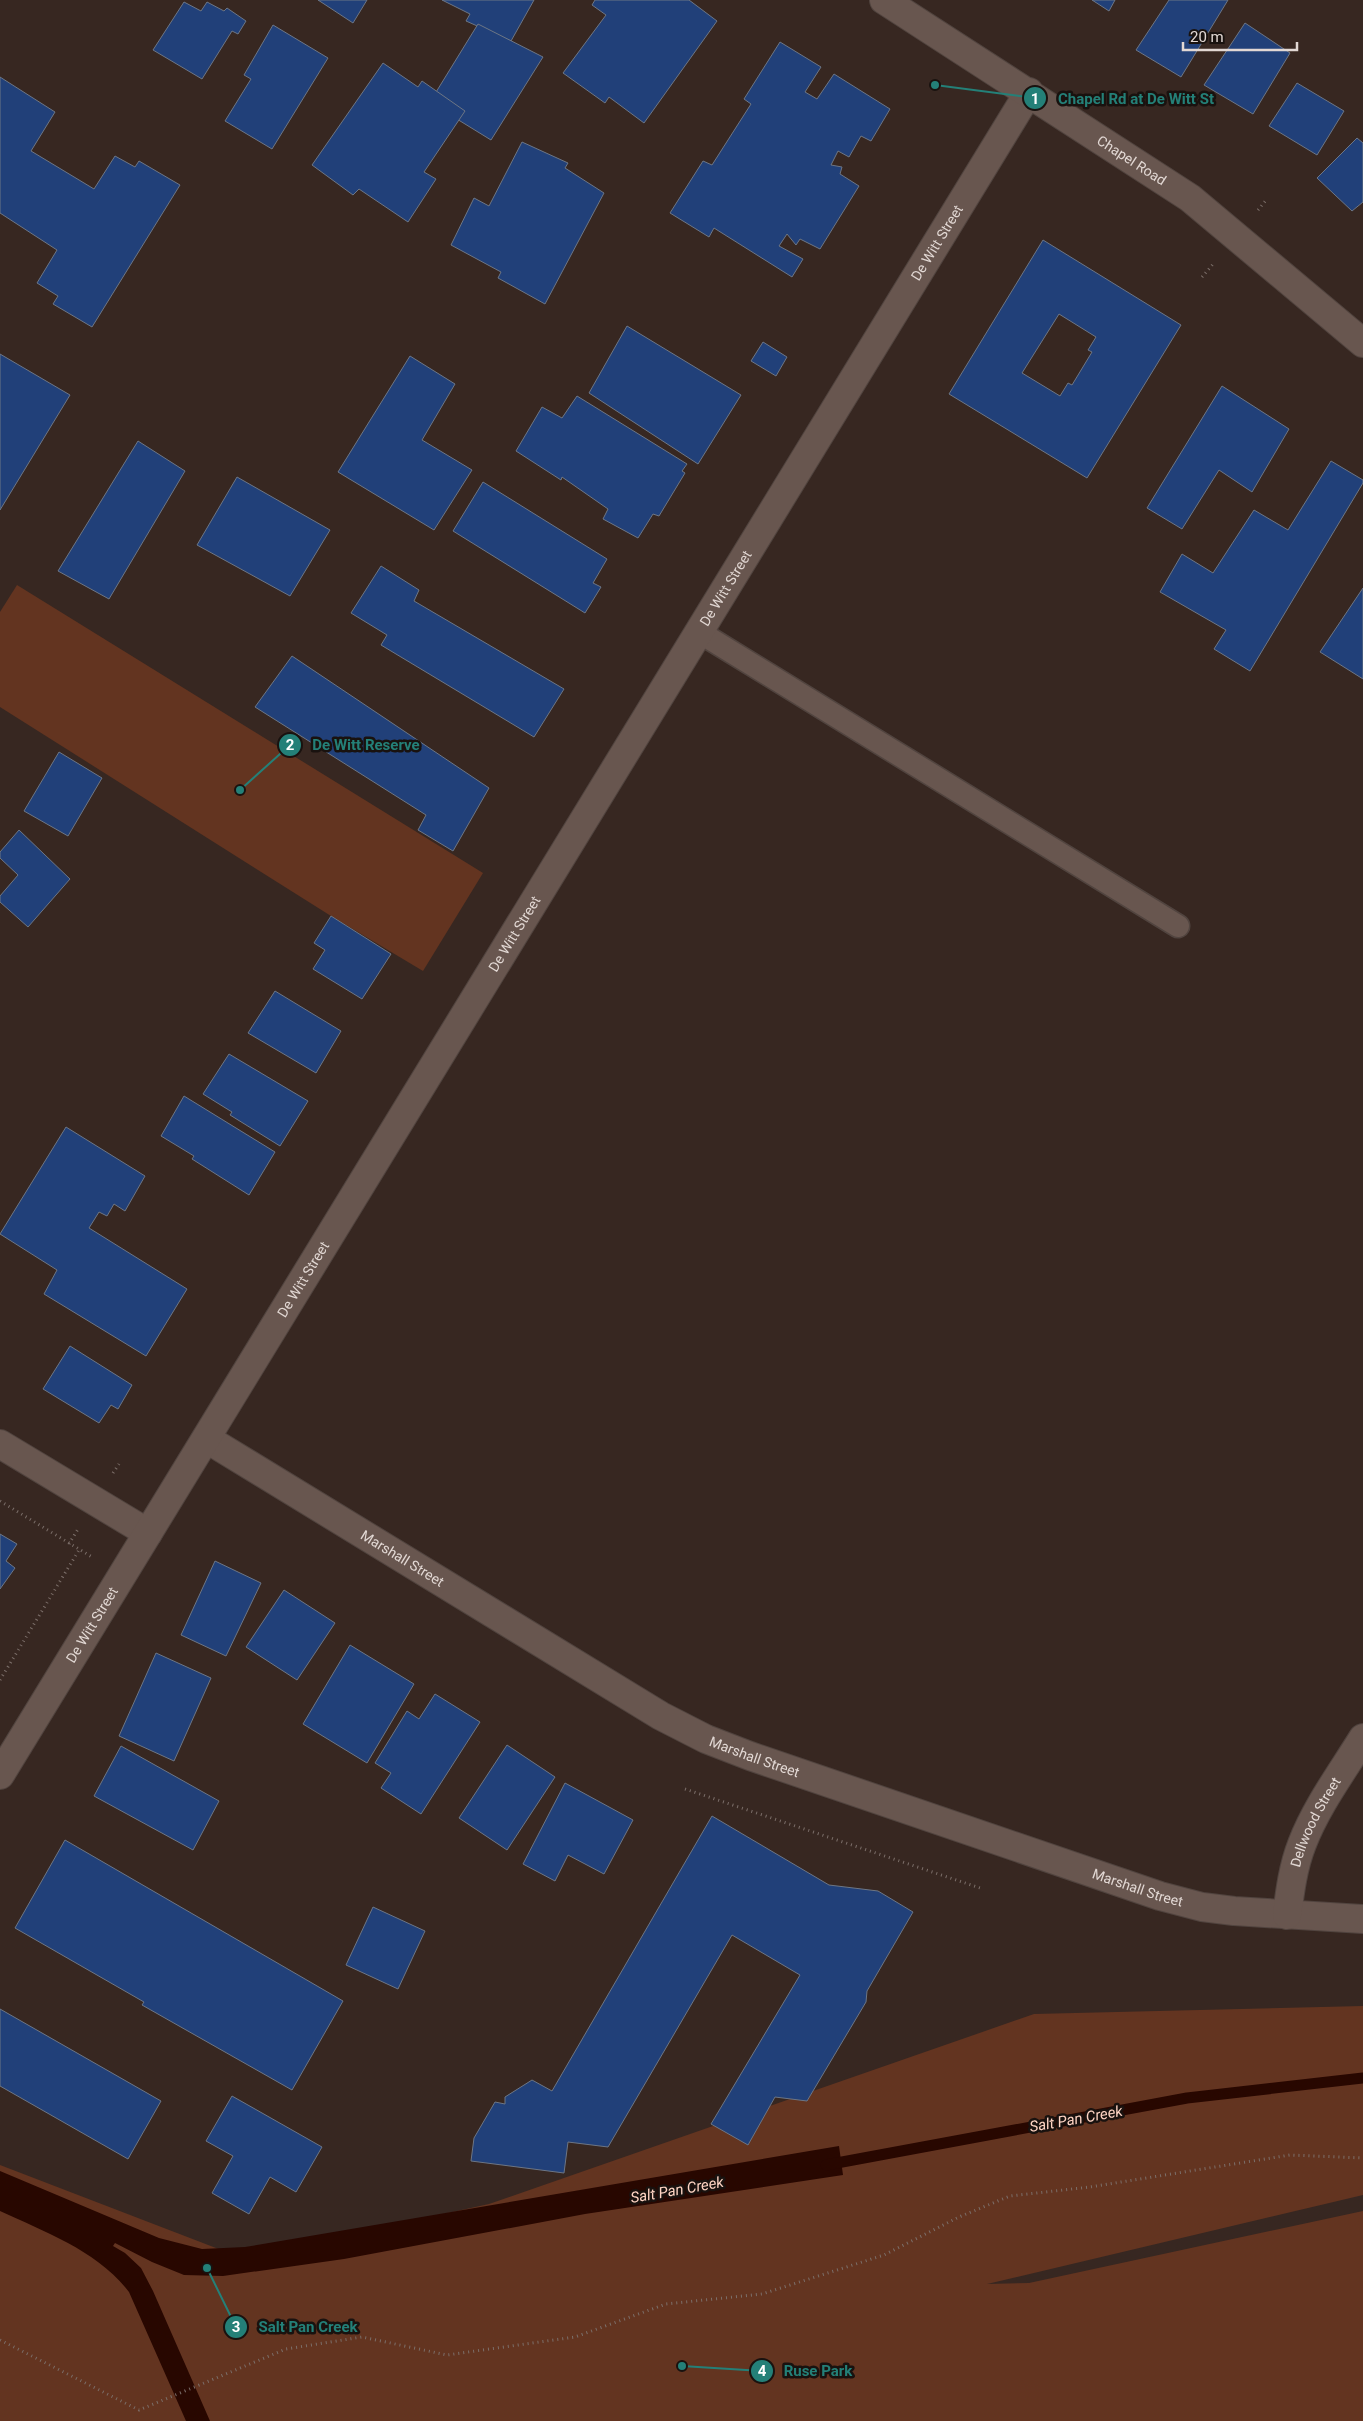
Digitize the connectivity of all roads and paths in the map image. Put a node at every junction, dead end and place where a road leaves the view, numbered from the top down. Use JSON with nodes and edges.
{"nodes":[{"id":1,"x":884,"y":0,"type":"edge"},
{"id":2,"x":1028,"y":92,"type":"junction"},
{"id":3,"x":1363,"y":343,"type":"edge"},
{"id":4,"x":699,"y":632,"type":"junction"},
{"id":5,"x":1178,"y":926,"type":"dead end"},
{"id":6,"x":207,"y":1439,"type":"junction"},
{"id":7,"x":0,"y":1444,"type":"edge"},
{"id":8,"x":0,"y":1501,"type":"edge"},
{"id":9,"x":148,"y":1534,"type":"junction"},
{"id":10,"x":79,"y":1550,"type":"junction"},
{"id":11,"x":92,"y":1557,"type":"dead end"},
{"id":12,"x":0,"y":1680,"type":"edge"},
{"id":13,"x":1363,"y":1738,"type":"edge"},
{"id":14,"x":0,"y":1775,"type":"edge"},
{"id":15,"x":684,"y":1789,"type":"dead end"},
{"id":16,"x":983,"y":1889,"type":"dead end"},
{"id":17,"x":1287,"y":1915,"type":"junction"},
{"id":18,"x":1363,"y":1919,"type":"edge"},
{"id":19,"x":1363,"y":2158,"type":"edge"},
{"id":20,"x":0,"y":2340,"type":"edge"}],
"edges":[{"from":1,"to":2,"type":"street","name":"Chapel Road"},
{"from":2,"to":3,"type":"street","name":"Chapel Road"},
{"from":2,"to":4,"type":"street","name":"De Witt Street"},
{"from":4,"to":5,"type":"lane"},
{"from":4,"to":6,"type":"street","name":"De Witt Street"},
{"from":6,"to":9,"type":"street","name":"De Witt Street"},
{"from":6,"to":17,"type":"street","name":"Marshall Street"},
{"from":7,"to":9,"type":"street"},
{"from":8,"to":10,"type":"path"},
{"from":9,"to":14,"type":"street","name":"De Witt Street"},
{"from":10,"to":11,"type":"path"},
{"from":10,"to":12,"type":"path"},
{"from":13,"to":17,"type":"street","name":"Dellwood Street"},
{"from":15,"to":16,"type":"path"},
{"from":17,"to":18,"type":"street","name":"Marshall Street"},
{"from":19,"to":20,"type":"path"}]}
